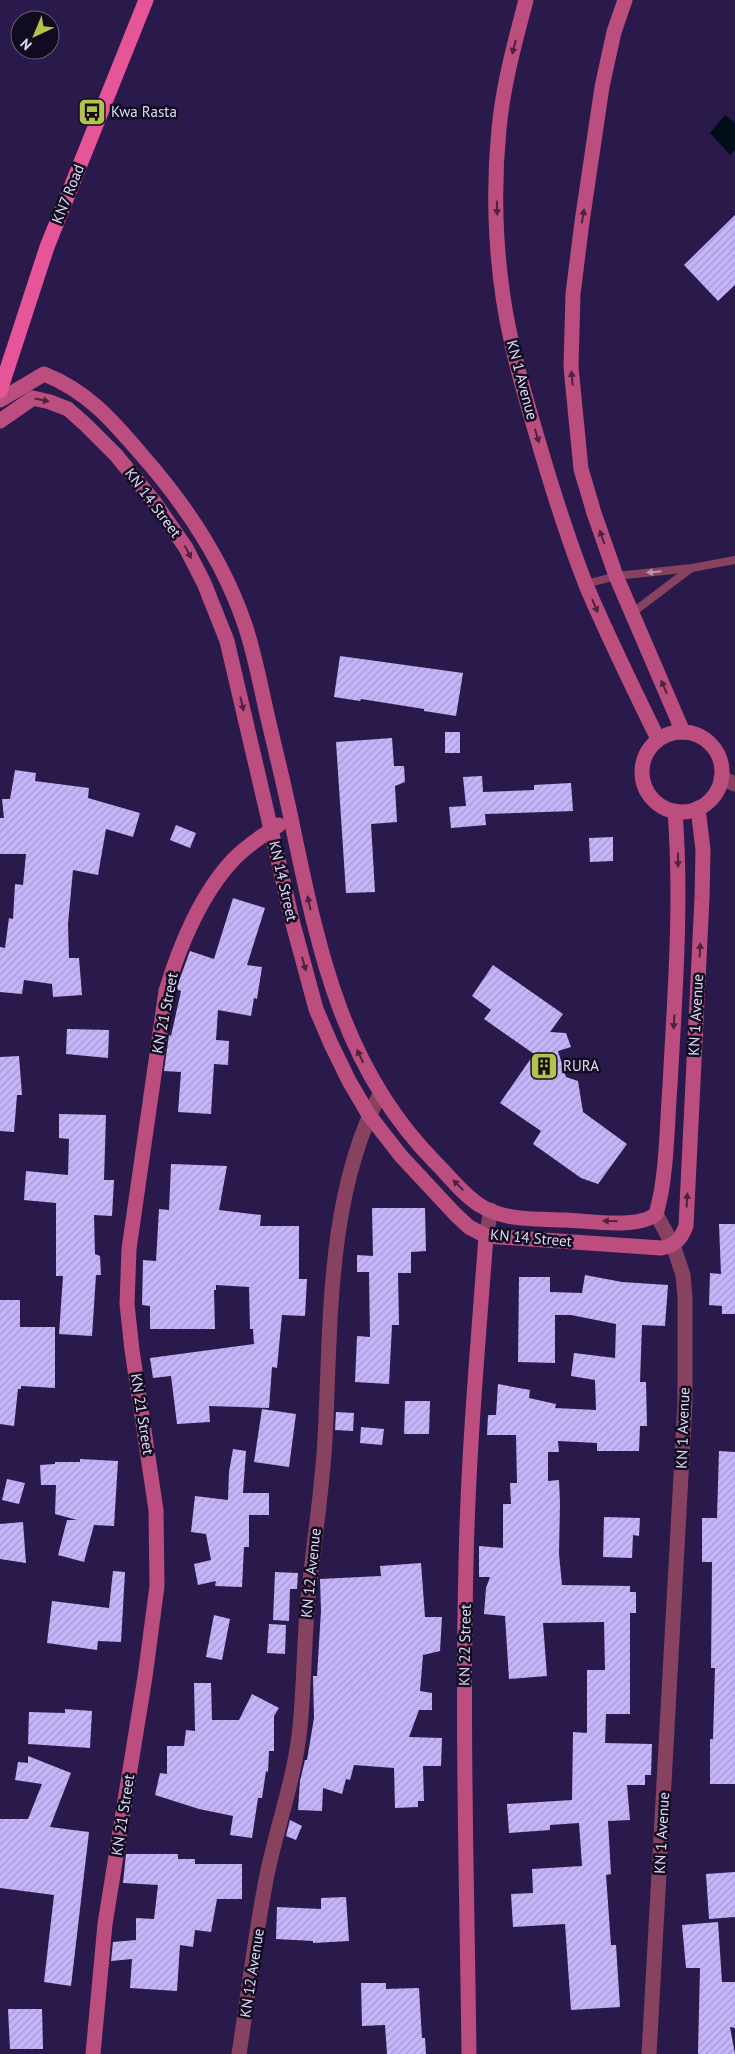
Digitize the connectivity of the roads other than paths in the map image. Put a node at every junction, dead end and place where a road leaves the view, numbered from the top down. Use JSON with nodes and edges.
{"nodes":[{"id":1,"x":146,"y":0,"type":"edge"},
{"id":2,"x":526,"y":0,"type":"edge"},
{"id":3,"x":625,"y":0,"type":"edge"},
{"id":4,"x":0,"y":391,"type":"edge"},
{"id":5,"x":0,"y":400,"type":"edge"},
{"id":6,"x":0,"y":421,"type":"edge"},
{"id":7,"x":735,"y":560,"type":"edge"},
{"id":8,"x":692,"y":568,"type":"junction"},
{"id":9,"x":616,"y":576,"type":"junction"},
{"id":10,"x":586,"y":584,"type":"junction"},
{"id":11,"x":632,"y":613,"type":"junction"},
{"id":12,"x":683,"y":732,"type":"junction"},
{"id":13,"x":658,"y":739,"type":"junction"},
{"id":14,"x":728,"y":781,"type":"edge"},
{"id":15,"x":698,"y":808,"type":"junction"},
{"id":16,"x":675,"y":811,"type":"junction"},
{"id":17,"x":291,"y":818,"type":"junction"},
{"id":18,"x":272,"y":830,"type":"junction"},
{"id":19,"x":380,"y":1094,"type":"junction"},
{"id":20,"x":369,"y":1115,"type":"junction"},
{"id":21,"x":491,"y":1210,"type":"junction"},
{"id":22,"x":656,"y":1214,"type":"junction"},
{"id":23,"x":486,"y":1236,"type":"junction"},
{"id":24,"x":673,"y":1244,"type":"junction"},
{"id":25,"x":92,"y":2054,"type":"edge"},
{"id":26,"x":240,"y":2054,"type":"edge"},
{"id":27,"x":469,"y":2054,"type":"edge"},
{"id":28,"x":649,"y":2054,"type":"edge"}],
"edges":[{"from":1,"to":4,"type":"main road","name":"KN7 Road"},
{"from":2,"to":10,"type":"street","name":"KN 1 Avenue","one_way":true},
{"from":9,"to":3,"type":"street","one_way":true},
{"from":5,"to":17,"type":"street","name":"KN 14 Street"},
{"from":6,"to":18,"type":"street","name":"KN 14 Street","one_way":true},
{"from":7,"to":8,"type":"lane"},
{"from":8,"to":9,"type":"lane","one_way":true},
{"from":8,"to":11,"type":"lane"},
{"from":9,"to":10,"type":"lane"},
{"from":9,"to":11,"type":"street"},
{"from":10,"to":13,"type":"street","name":"KN 1 Avenue","one_way":true},
{"from":12,"to":11,"type":"street","one_way":true},
{"from":12,"to":13,"type":"street"},
{"from":12,"to":14,"type":"street"},
{"from":13,"to":16,"type":"street"},
{"from":14,"to":15,"type":"street"},
{"from":15,"to":16,"type":"street"},
{"from":24,"to":15,"type":"street","name":"KN 1 Avenue","one_way":true},
{"from":16,"to":22,"type":"street","name":"KN 1 Avenue","one_way":true},
{"from":17,"to":18,"type":"street","name":"KN 21 Street"},
{"from":19,"to":17,"type":"street","name":"KN 14 Street","one_way":true},
{"from":18,"to":20,"type":"street","name":"KN 14 Street","one_way":true},
{"from":18,"to":25,"type":"street","name":"KN 21 Street"},
{"from":19,"to":20,"type":"street","name":"KN 12 Avenue"},
{"from":21,"to":19,"type":"street","name":"KN 14 Street","one_way":true},
{"from":20,"to":23,"type":"street","name":"KN 14 Street"},
{"from":20,"to":26,"type":"street","name":"KN 12 Avenue"},
{"from":22,"to":21,"type":"street","name":"KN 14 Street","one_way":true},
{"from":21,"to":23,"type":"street"},
{"from":22,"to":24,"type":"street"},
{"from":23,"to":24,"type":"street","name":"KN 14 Street"},
{"from":23,"to":27,"type":"street","name":"KN 22 Street"},
{"from":24,"to":28,"type":"street","name":"KN 1 Avenue"}]}
